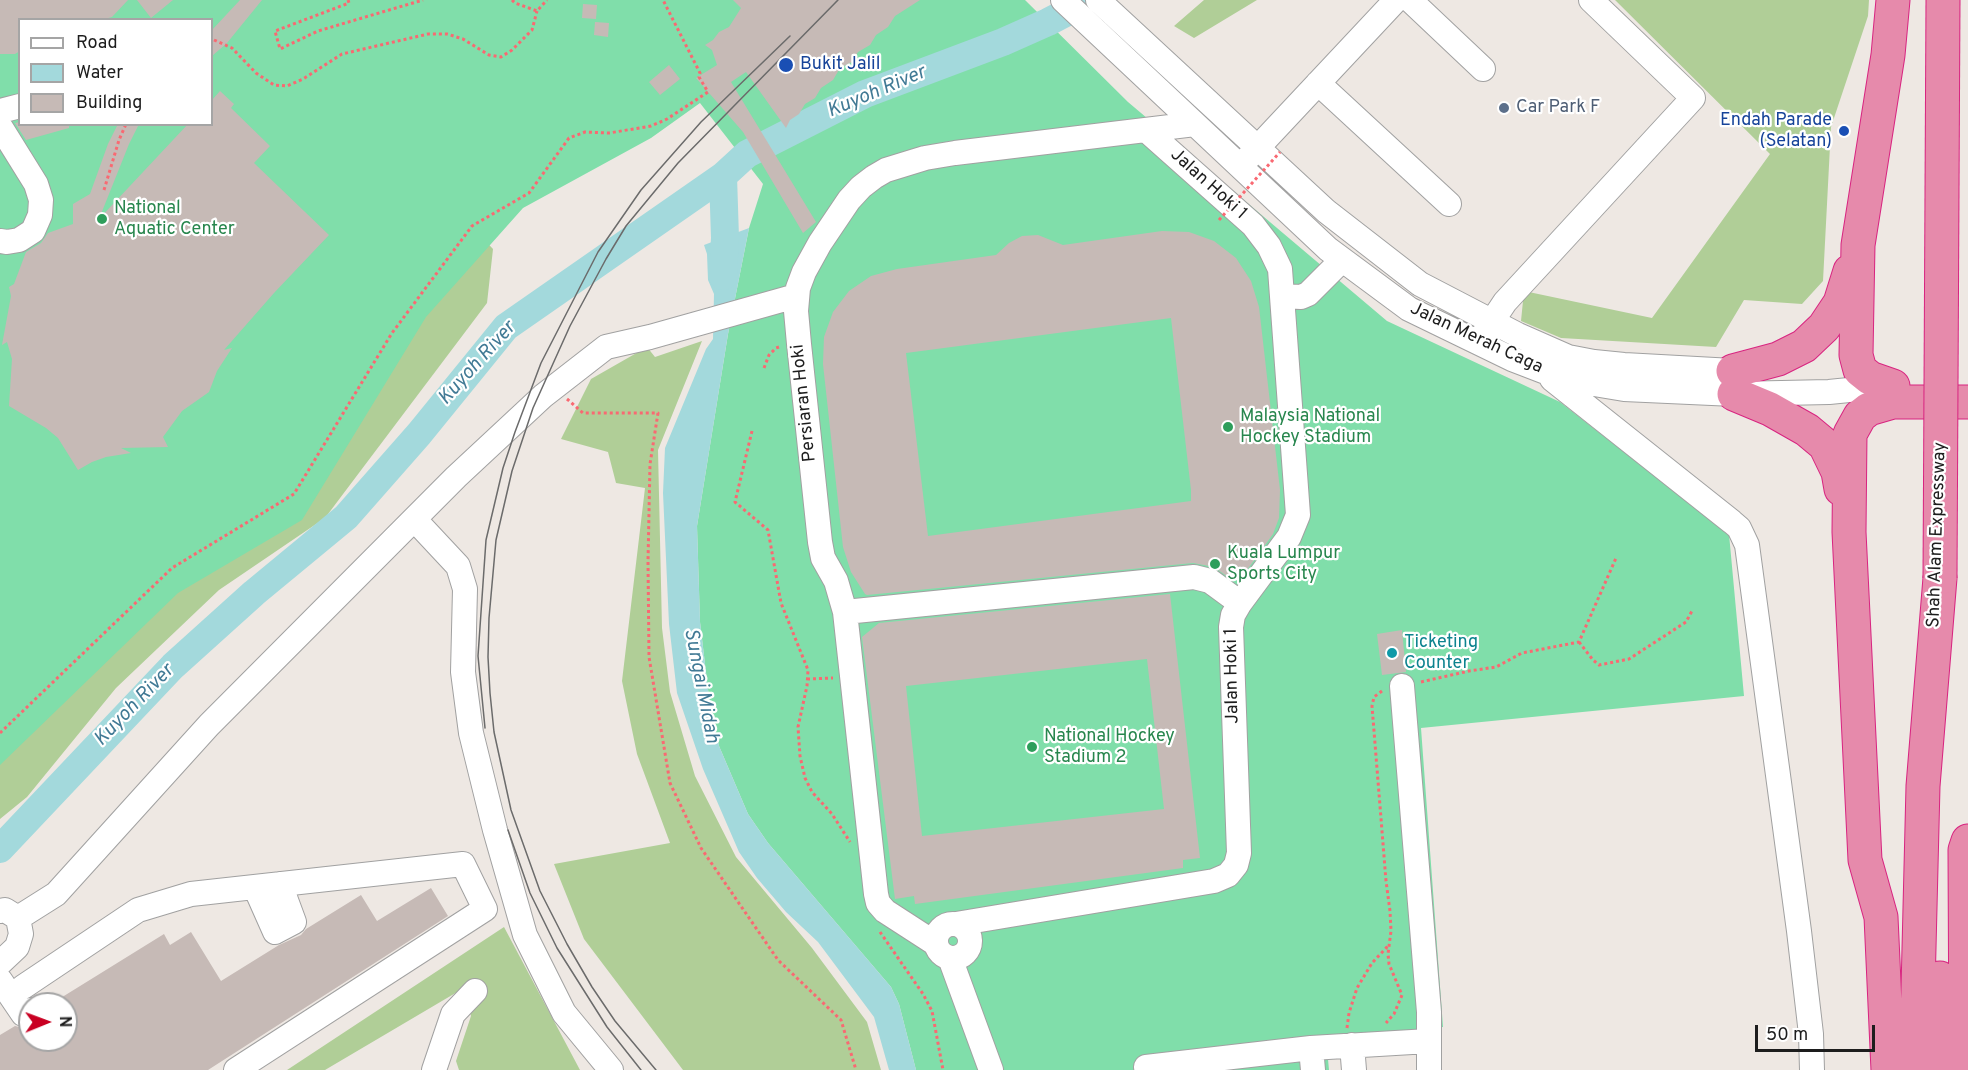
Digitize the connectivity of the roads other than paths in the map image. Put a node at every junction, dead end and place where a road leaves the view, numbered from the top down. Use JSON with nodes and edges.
{"nodes":[{"id":1,"x":1063,"y":0,"type":"edge"},
{"id":2,"x":1098,"y":0,"type":"edge"},
{"id":3,"x":1396,"y":0,"type":"edge"},
{"id":4,"x":1410,"y":0,"type":"edge"},
{"id":5,"x":1591,"y":0,"type":"edge"},
{"id":6,"x":1893,"y":0,"type":"edge"},
{"id":7,"x":1943,"y":0,"type":"edge"},
{"id":8,"x":1483,"y":69,"type":"dead end"},
{"id":9,"x":1318,"y":83,"type":"junction"},
{"id":10,"x":18,"y":106,"type":"edge"},
{"id":11,"x":0,"y":111,"type":"edge"},
{"id":12,"x":1195,"y":124,"type":"junction"},
{"id":13,"x":0,"y":126,"type":"edge"},
{"id":14,"x":1146,"y":130,"type":"junction"},
{"id":15,"x":1269,"y":149,"type":"junction"},
{"id":16,"x":1240,"y":166,"type":"junction"},
{"id":17,"x":1449,"y":204,"type":"dead end"},
{"id":18,"x":0,"y":241,"type":"edge"},
{"id":19,"x":1858,"y":245,"type":"junction"},
{"id":20,"x":1342,"y":260,"type":"junction"},
{"id":21,"x":796,"y":296,"type":"junction"},
{"id":22,"x":1282,"y":296,"type":"junction"},
{"id":23,"x":1491,"y":321,"type":"junction"},
{"id":24,"x":1479,"y":343,"type":"junction"},
{"id":25,"x":1541,"y":370,"type":"junction"},
{"id":26,"x":1733,"y":383,"type":"junction"},
{"id":27,"x":1893,"y":386,"type":"junction"},
{"id":28,"x":1968,"y":386,"type":"edge"},
{"id":29,"x":1968,"y":402,"type":"edge"},
{"id":30,"x":415,"y":520,"type":"junction"},
{"id":31,"x":1849,"y":532,"type":"junction"},
{"id":32,"x":1940,"y":578,"type":"junction"},
{"id":33,"x":1240,"y":603,"type":"junction"},
{"id":34,"x":845,"y":612,"type":"junction"},
{"id":35,"x":1402,"y":686,"type":"dead end"},
{"id":36,"x":1968,"y":841,"type":"edge"},
{"id":37,"x":1865,"y":860,"type":"junction"},
{"id":38,"x":280,"y":884,"type":"junction"},
{"id":39,"x":255,"y":887,"type":"junction"},
{"id":40,"x":9,"y":914,"type":"edge"},
{"id":41,"x":943,"y":951,"type":"junction"},
{"id":42,"x":13,"y":988,"type":"edge"},
{"id":43,"x":475,"y":991,"type":"dead end"},
{"id":44,"x":1429,"y":1041,"type":"junction"},
{"id":45,"x":1352,"y":1045,"type":"junction"},
{"id":46,"x":1312,"y":1059,"type":"edge"},
{"id":47,"x":1146,"y":1066,"type":"dead end"},
{"id":48,"x":236,"y":1070,"type":"edge"},
{"id":49,"x":434,"y":1070,"type":"edge"},
{"id":50,"x":611,"y":1070,"type":"edge"},
{"id":51,"x":991,"y":1070,"type":"edge"},
{"id":52,"x":1354,"y":1070,"type":"edge"},
{"id":53,"x":1429,"y":1070,"type":"edge"},
{"id":54,"x":1812,"y":1070,"type":"edge"},
{"id":55,"x":1867,"y":1070,"type":"edge"},
{"id":56,"x":1888,"y":1070,"type":"edge"},
{"id":57,"x":1916,"y":1070,"type":"edge"},
{"id":58,"x":1940,"y":1070,"type":"edge"},
{"id":59,"x":1966,"y":1070,"type":"edge"}],
"edges":[{"from":1,"to":12,"type":"street","name":"Jalan Merah Caga"},
{"from":2,"to":15,"type":"street","name":"Jalan Merah Caga"},
{"from":3,"to":9,"type":"street"},
{"from":4,"to":8,"type":"street"},
{"from":5,"to":23,"type":"street"},
{"from":6,"to":19,"type":"highway"},
{"from":7,"to":32,"type":"highway","name":"Shah Alam Expressway","bridge":true},
{"from":9,"to":15,"type":"street"},
{"from":9,"to":17,"type":"street"},
{"from":10,"to":11,"type":"street"},
{"from":12,"to":14,"type":"street","name":"Persiaran Hoki"},
{"from":12,"to":16,"type":"street","name":"Jalan Merah Caga"},
{"from":13,"to":18,"type":"street"},
{"from":14,"to":21,"type":"street","name":"Persiaran Hoki"},
{"from":14,"to":22,"type":"street","name":"Jalan Hoki 1"},
{"from":15,"to":16,"type":"street"},
{"from":15,"to":23,"type":"street","name":"Jalan Merah Caga"},
{"from":16,"to":20,"type":"street","name":"Jalan Merah Caga"},
{"from":19,"to":26,"type":"highway"},
{"from":19,"to":27,"type":"highway"},
{"from":20,"to":22,"type":"street"},
{"from":20,"to":24,"type":"street","name":"Jalan Merah Caga"},
{"from":21,"to":30,"type":"street"},
{"from":21,"to":34,"type":"street","name":"Persiaran Hoki"},
{"from":22,"to":33,"type":"street","name":"Jalan Hoki 1"},
{"from":23,"to":24,"type":"street"},
{"from":23,"to":26,"type":"street","name":"Jalan Merah Caga"},
{"from":24,"to":25,"type":"street","name":"Jalan Merah Caga"},
{"from":25,"to":26,"type":"street","name":"Jalan Merah Caga"},
{"from":25,"to":54,"type":"street"},
{"from":26,"to":27,"type":"street","name":"Jalan Merah Caga"},
{"from":26,"to":31,"type":"highway"},
{"from":27,"to":28,"type":"street","name":"Jalan Merah Caga"},
{"from":29,"to":31,"type":"highway"},
{"from":30,"to":40,"type":"street"},
{"from":30,"to":50,"type":"street"},
{"from":31,"to":37,"type":"highway"},
{"from":32,"to":57,"type":"highway","name":"Shah Alam Expressway"},
{"from":32,"to":58,"type":"highway"},
{"from":33,"to":34,"type":"street"},
{"from":33,"to":41,"type":"street","name":"Jalan Hoki 1"},
{"from":34,"to":41,"type":"street","name":"Persiaran Hoki"},
{"from":35,"to":44,"type":"street"},
{"from":36,"to":59,"type":"highway"},
{"from":37,"to":55,"type":"highway"},
{"from":37,"to":56,"type":"highway"},
{"from":38,"to":39,"type":"street"},
{"from":38,"to":39,"type":"street"},
{"from":38,"to":48,"type":"street"},
{"from":39,"to":42,"type":"street"},
{"from":40,"to":42,"type":"street"},
{"from":41,"to":51,"type":"street"},
{"from":43,"to":49,"type":"street"},
{"from":44,"to":45,"type":"street"},
{"from":44,"to":53,"type":"street"},
{"from":45,"to":46,"type":"street"},
{"from":45,"to":52,"type":"street"},
{"from":46,"to":47,"type":"street"}]}
